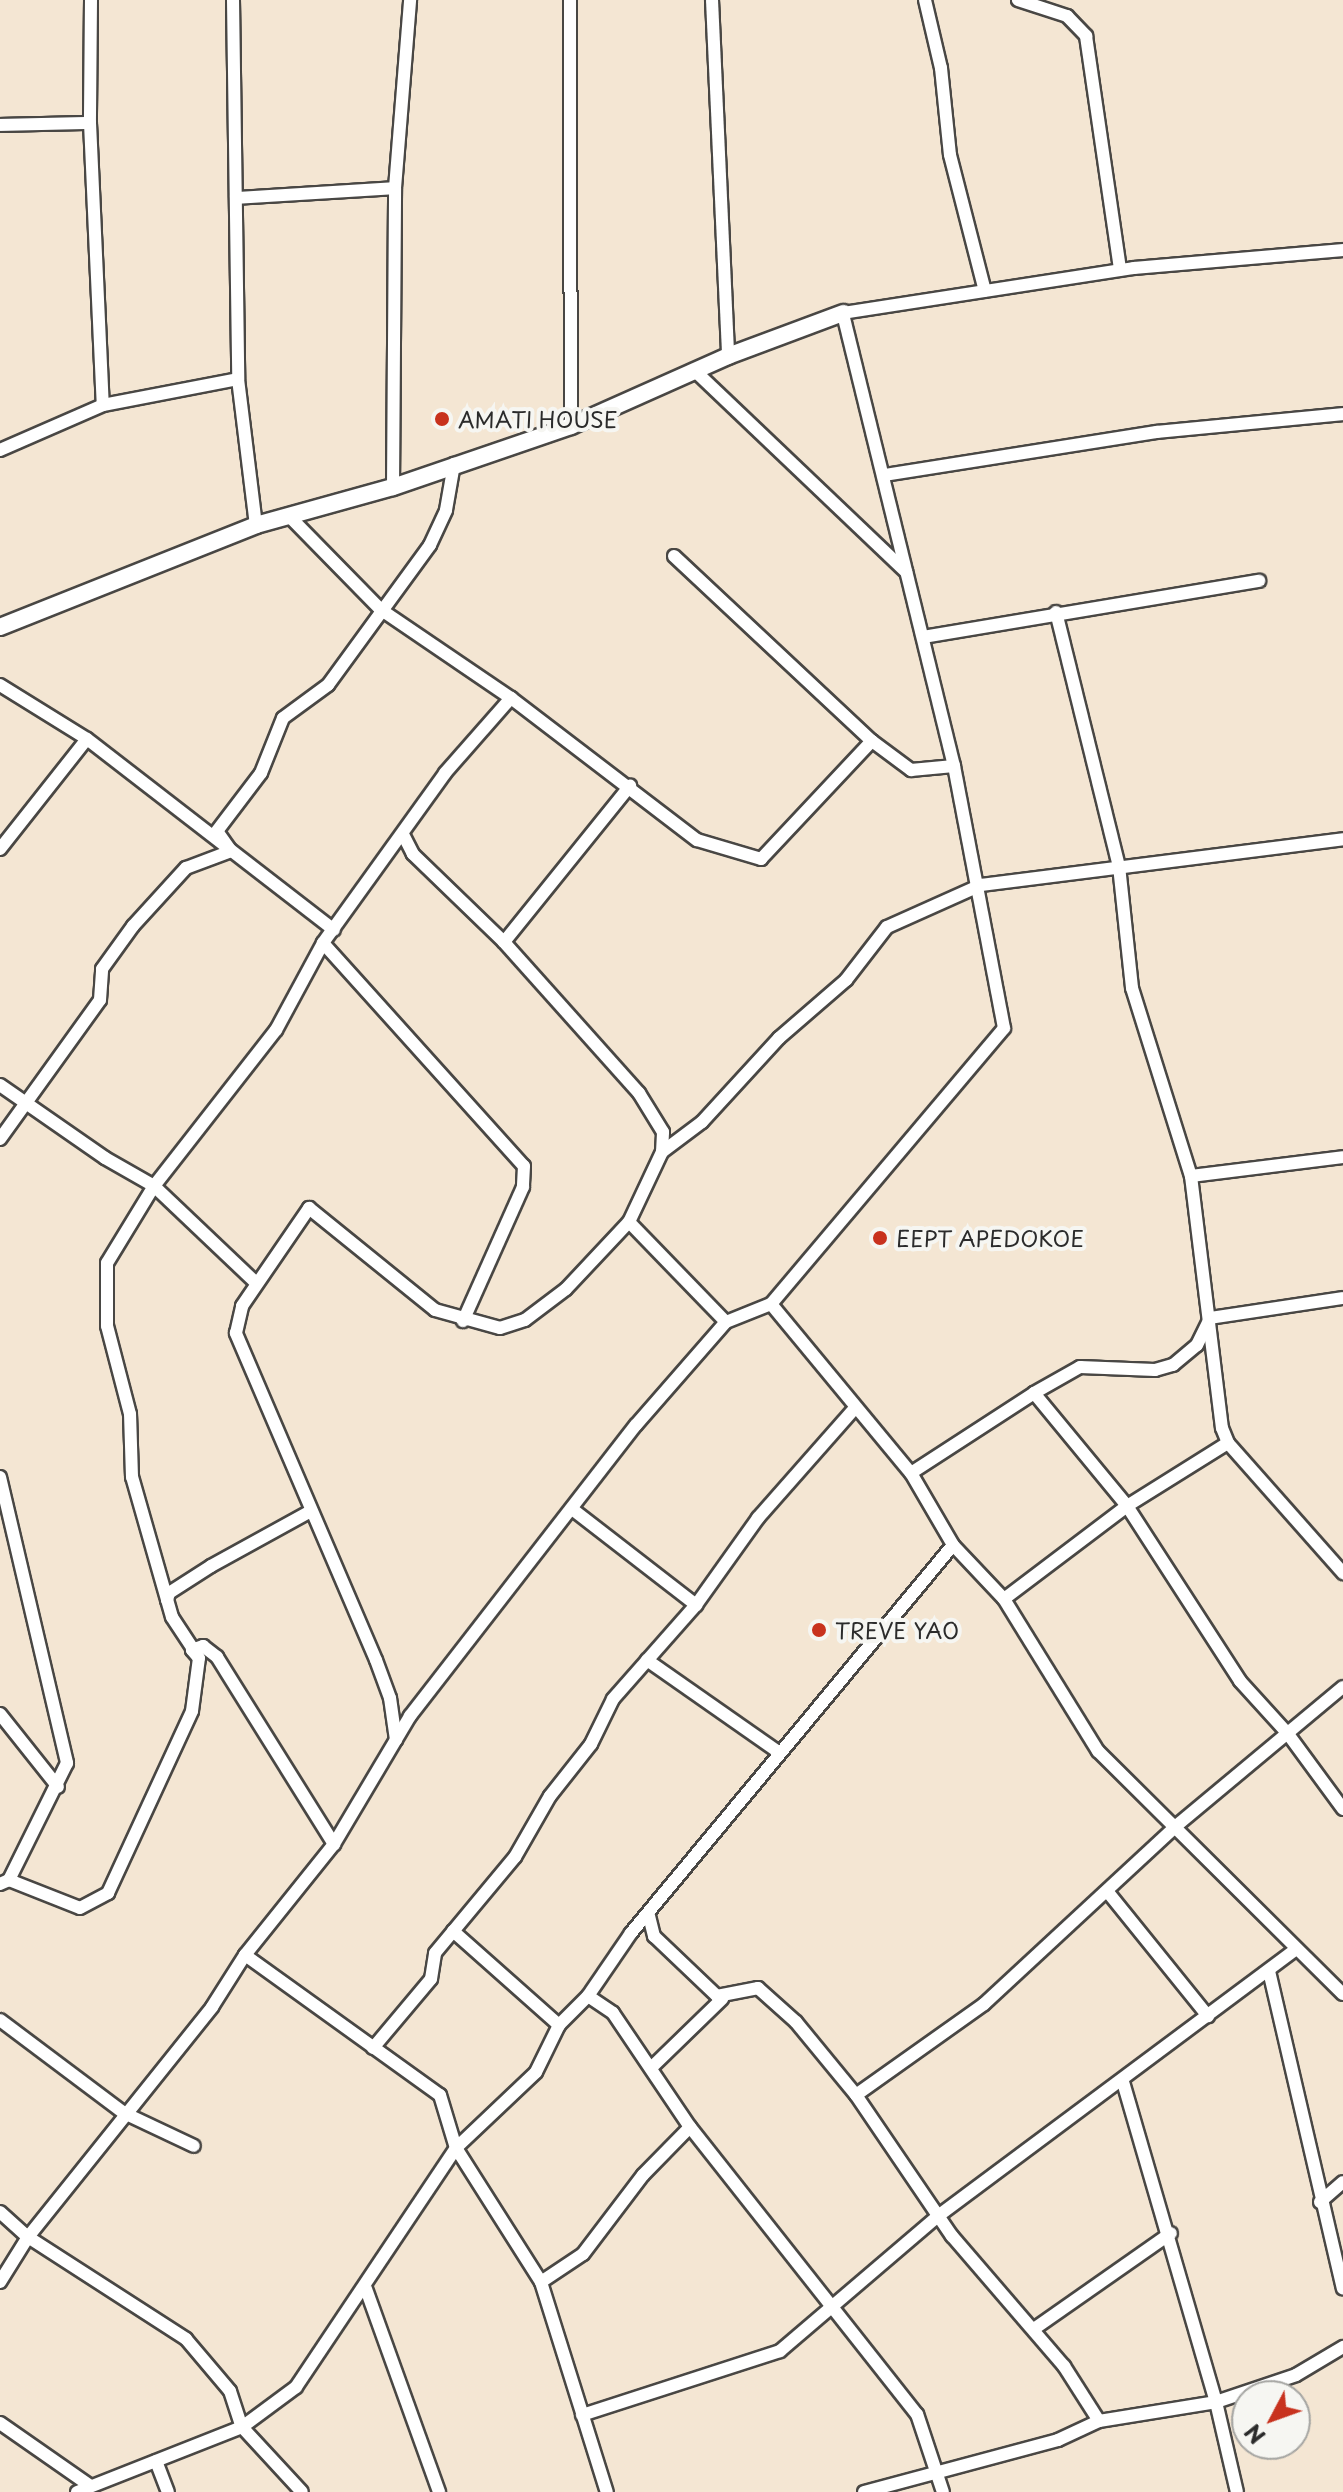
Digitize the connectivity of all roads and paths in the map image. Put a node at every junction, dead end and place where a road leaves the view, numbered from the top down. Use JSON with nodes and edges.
{"nodes":[{"id":1,"x":91,"y":0,"type":"edge"},
{"id":2,"x":233,"y":0,"type":"edge"},
{"id":3,"x":410,"y":0,"type":"edge"},
{"id":4,"x":570,"y":0,"type":"edge"},
{"id":5,"x":712,"y":0,"type":"edge"},
{"id":6,"x":925,"y":0,"type":"edge"},
{"id":7,"x":1018,"y":0,"type":"edge"},
{"id":8,"x":90,"y":123,"type":"junction"},
{"id":9,"x":0,"y":125,"type":"edge"},
{"id":10,"x":395,"y":188,"type":"junction"},
{"id":11,"x":236,"y":198,"type":"junction"},
{"id":12,"x":1343,"y":250,"type":"edge"},
{"id":13,"x":1120,"y":270,"type":"junction"},
{"id":14,"x":985,"y":291,"type":"junction"},
{"id":15,"x":843,"y":313,"type":"junction"},
{"id":16,"x":728,"y":356,"type":"junction"},
{"id":17,"x":694,"y":370,"type":"junction"},
{"id":18,"x":238,"y":379,"type":"junction"},
{"id":19,"x":103,"y":405,"type":"junction"},
{"id":20,"x":1343,"y":414,"type":"edge"},
{"id":21,"x":571,"y":426,"type":"junction"},
{"id":22,"x":0,"y":450,"type":"edge"},
{"id":23,"x":454,"y":464,"type":"junction"},
{"id":24,"x":885,"y":475,"type":"junction"},
{"id":25,"x":393,"y":487,"type":"junction"},
{"id":26,"x":288,"y":515,"type":"junction"},
{"id":27,"x":256,"y":525,"type":"junction"},
{"id":28,"x":674,"y":556,"type":"dead end"},
{"id":29,"x":906,"y":572,"type":"junction"},
{"id":30,"x":1259,"y":581,"type":"dead end"},
{"id":31,"x":380,"y":609,"type":"junction"},
{"id":32,"x":1056,"y":612,"type":"junction"},
{"id":33,"x":0,"y":627,"type":"edge"},
{"id":34,"x":923,"y":637,"type":"junction"},
{"id":35,"x":0,"y":685,"type":"edge"},
{"id":36,"x":511,"y":698,"type":"junction"},
{"id":37,"x":87,"y":739,"type":"junction"},
{"id":38,"x":872,"y":741,"type":"junction"},
{"id":39,"x":954,"y":766,"type":"junction"},
{"id":40,"x":630,"y":786,"type":"junction"},
{"id":41,"x":404,"y":836,"type":"junction"},
{"id":42,"x":1343,"y":839,"type":"edge"},
{"id":43,"x":0,"y":849,"type":"edge"},
{"id":44,"x":231,"y":851,"type":"junction"},
{"id":45,"x":1119,"y":866,"type":"junction"},
{"id":46,"x":981,"y":885,"type":"junction"},
{"id":47,"x":334,"y":930,"type":"junction"},
{"id":48,"x":504,"y":942,"type":"junction"},
{"id":49,"x":323,"y":943,"type":"junction"},
{"id":50,"x":0,"y":1085,"type":"edge"},
{"id":51,"x":26,"y":1104,"type":"junction"},
{"id":52,"x":0,"y":1139,"type":"edge"},
{"id":53,"x":662,"y":1152,"type":"junction"},
{"id":54,"x":1343,"y":1157,"type":"edge"},
{"id":55,"x":1191,"y":1176,"type":"junction"},
{"id":56,"x":154,"y":1186,"type":"junction"},
{"id":57,"x":629,"y":1222,"type":"junction"},
{"id":58,"x":255,"y":1282,"type":"junction"},
{"id":59,"x":1343,"y":1298,"type":"edge"},
{"id":60,"x":771,"y":1304,"type":"junction"},
{"id":61,"x":1210,"y":1318,"type":"junction"},
{"id":62,"x":463,"y":1321,"type":"junction"},
{"id":63,"x":726,"y":1322,"type":"junction"},
{"id":64,"x":1034,"y":1393,"type":"junction"},
{"id":65,"x":855,"y":1408,"type":"junction"},
{"id":66,"x":1228,"y":1443,"type":"junction"},
{"id":67,"x":911,"y":1473,"type":"junction"},
{"id":68,"x":0,"y":1477,"type":"edge"},
{"id":69,"x":1127,"y":1506,"type":"junction"},
{"id":70,"x":572,"y":1509,"type":"junction"},
{"id":71,"x":311,"y":1511,"type":"junction"},
{"id":72,"x":953,"y":1545,"type":"junction"},
{"id":73,"x":1343,"y":1573,"type":"edge"},
{"id":74,"x":1004,"y":1599,"type":"junction"},
{"id":75,"x":167,"y":1600,"type":"junction"},
{"id":76,"x":696,"y":1605,"type":"junction"},
{"id":77,"x":199,"y":1658,"type":"junction"},
{"id":78,"x":647,"y":1660,"type":"junction"},
{"id":79,"x":1343,"y":1687,"type":"edge"},
{"id":80,"x":0,"y":1714,"type":"edge"},
{"id":81,"x":1288,"y":1734,"type":"junction"},
{"id":82,"x":396,"y":1740,"type":"junction"},
{"id":83,"x":777,"y":1751,"type":"junction"},
{"id":84,"x":58,"y":1787,"type":"junction"},
{"id":85,"x":1343,"y":1809,"type":"edge"},
{"id":86,"x":1176,"y":1826,"type":"junction"},
{"id":87,"x":334,"y":1844,"type":"junction"},
{"id":88,"x":4,"y":1882,"type":"edge"},
{"id":89,"x":1107,"y":1891,"type":"junction"},
{"id":90,"x":649,"y":1916,"type":"junction"},
{"id":91,"x":453,"y":1931,"type":"junction"},
{"id":92,"x":1295,"y":1950,"type":"junction"},
{"id":93,"x":245,"y":1955,"type":"junction"},
{"id":94,"x":1269,"y":1971,"type":"junction"},
{"id":95,"x":1343,"y":1994,"type":"edge"},
{"id":96,"x":588,"y":1996,"type":"junction"},
{"id":97,"x":722,"y":1999,"type":"junction"},
{"id":98,"x":1208,"y":2016,"type":"junction"},
{"id":99,"x":0,"y":2020,"type":"edge"},
{"id":100,"x":559,"y":2025,"type":"junction"},
{"id":101,"x":373,"y":2048,"type":"junction"},
{"id":102,"x":652,"y":2067,"type":"junction"},
{"id":103,"x":1123,"y":2082,"type":"junction"},
{"id":104,"x":856,"y":2095,"type":"junction"},
{"id":105,"x":124,"y":2113,"type":"junction"},
{"id":106,"x":690,"y":2127,"type":"junction"},
{"id":107,"x":194,"y":2146,"type":"dead end"},
{"id":108,"x":456,"y":2148,"type":"junction"},
{"id":109,"x":1343,"y":2182,"type":"edge"},
{"id":110,"x":1320,"y":2202,"type":"junction"},
{"id":111,"x":0,"y":2212,"type":"edge"},
{"id":112,"x":938,"y":2216,"type":"junction"},
{"id":113,"x":1171,"y":2233,"type":"junction"},
{"id":114,"x":28,"y":2237,"type":"junction"},
{"id":115,"x":0,"y":2282,"type":"edge"},
{"id":116,"x":541,"y":2282,"type":"junction"},
{"id":117,"x":366,"y":2289,"type":"junction"},
{"id":118,"x":1343,"y":2289,"type":"edge"},
{"id":119,"x":835,"y":2308,"type":"junction"},
{"id":120,"x":1034,"y":2329,"type":"junction"},
{"id":121,"x":1343,"y":2347,"type":"edge"},
{"id":122,"x":1216,"y":2402,"type":"junction"},
{"id":123,"x":582,"y":2415,"type":"junction"},
{"id":124,"x":1099,"y":2421,"type":"junction"},
{"id":125,"x":0,"y":2423,"type":"edge"},
{"id":126,"x":242,"y":2427,"type":"junction"},
{"id":127,"x":156,"y":2461,"type":"junction"},
{"id":128,"x":937,"y":2476,"type":"junction"},
{"id":129,"x":83,"y":2488,"type":"edge"},
{"id":130,"x":168,"y":2492,"type":"edge"},
{"id":131,"x":302,"y":2492,"type":"edge"},
{"id":132,"x":439,"y":2492,"type":"edge"},
{"id":133,"x":607,"y":2492,"type":"edge"},
{"id":134,"x":864,"y":2492,"type":"edge"},
{"id":135,"x":943,"y":2492,"type":"edge"},
{"id":136,"x":1237,"y":2492,"type":"edge"}],
"edges":[{"from":1,"to":8,"type":"street"},
{"from":2,"to":11,"type":"street"},
{"from":3,"to":10,"type":"street"},
{"from":4,"to":21,"type":"street"},
{"from":5,"to":16,"type":"street"},
{"from":6,"to":14,"type":"street"},
{"from":7,"to":13,"type":"street"},
{"from":8,"to":9,"type":"street"},
{"from":8,"to":19,"type":"street"},
{"from":10,"to":11,"type":"street"},
{"from":10,"to":25,"type":"street"},
{"from":11,"to":18,"type":"street"},
{"from":12,"to":13,"type":"street"},
{"from":13,"to":14,"type":"street"},
{"from":14,"to":15,"type":"street"},
{"from":15,"to":16,"type":"street"},
{"from":15,"to":24,"type":"street"},
{"from":16,"to":17,"type":"street"},
{"from":17,"to":21,"type":"street"},
{"from":17,"to":29,"type":"street"},
{"from":18,"to":19,"type":"street"},
{"from":18,"to":27,"type":"street"},
{"from":19,"to":22,"type":"street"},
{"from":20,"to":24,"type":"street"},
{"from":21,"to":23,"type":"street"},
{"from":23,"to":25,"type":"street"},
{"from":23,"to":31,"type":"street"},
{"from":24,"to":29,"type":"street"},
{"from":25,"to":26,"type":"street"},
{"from":26,"to":27,"type":"street"},
{"from":26,"to":31,"type":"street"},
{"from":27,"to":33,"type":"street"},
{"from":28,"to":38,"type":"street"},
{"from":29,"to":34,"type":"street"},
{"from":30,"to":32,"type":"street"},
{"from":31,"to":36,"type":"street"},
{"from":31,"to":44,"type":"street"},
{"from":32,"to":34,"type":"street"},
{"from":32,"to":45,"type":"street"},
{"from":34,"to":39,"type":"street"},
{"from":35,"to":37,"type":"street"},
{"from":36,"to":40,"type":"street"},
{"from":36,"to":41,"type":"street"},
{"from":37,"to":43,"type":"street"},
{"from":37,"to":44,"type":"street"},
{"from":38,"to":39,"type":"street"},
{"from":38,"to":40,"type":"street"},
{"from":39,"to":46,"type":"street"},
{"from":40,"to":48,"type":"street"},
{"from":41,"to":47,"type":"street"},
{"from":41,"to":48,"type":"street"},
{"from":42,"to":45,"type":"street"},
{"from":44,"to":47,"type":"street"},
{"from":44,"to":51,"type":"street"},
{"from":45,"to":46,"type":"street"},
{"from":45,"to":55,"type":"street"},
{"from":46,"to":53,"type":"street"},
{"from":46,"to":60,"type":"street"},
{"from":47,"to":49,"type":"street"},
{"from":48,"to":53,"type":"street"},
{"from":49,"to":56,"type":"street"},
{"from":49,"to":62,"type":"street"},
{"from":50,"to":51,"type":"street"},
{"from":51,"to":52,"type":"street"},
{"from":51,"to":56,"type":"street"},
{"from":53,"to":57,"type":"street"},
{"from":54,"to":55,"type":"street"},
{"from":55,"to":61,"type":"street"},
{"from":56,"to":58,"type":"street"},
{"from":56,"to":75,"type":"street"},
{"from":57,"to":62,"type":"street"},
{"from":57,"to":63,"type":"street"},
{"from":58,"to":62,"type":"street"},
{"from":58,"to":71,"type":"street"},
{"from":59,"to":61,"type":"street"},
{"from":60,"to":63,"type":"street"},
{"from":60,"to":65,"type":"street"},
{"from":61,"to":64,"type":"street"},
{"from":61,"to":66,"type":"street"},
{"from":63,"to":70,"type":"street"},
{"from":64,"to":67,"type":"street"},
{"from":64,"to":69,"type":"street"},
{"from":65,"to":67,"type":"street"},
{"from":65,"to":76,"type":"street"},
{"from":66,"to":69,"type":"street"},
{"from":66,"to":73,"type":"street"},
{"from":67,"to":72,"type":"street"},
{"from":68,"to":84,"type":"street"},
{"from":69,"to":74,"type":"street"},
{"from":69,"to":81,"type":"street"},
{"from":70,"to":76,"type":"street"},
{"from":70,"to":82,"type":"street"},
{"from":71,"to":75,"type":"street"},
{"from":71,"to":82,"type":"street"},
{"from":72,"to":74,"type":"street"},
{"from":72,"to":83,"type":"street"},
{"from":74,"to":86,"type":"street"},
{"from":75,"to":77,"type":"street"},
{"from":76,"to":78,"type":"street"},
{"from":77,"to":87,"type":"street"},
{"from":77,"to":88,"type":"street"},
{"from":78,"to":83,"type":"street"},
{"from":78,"to":91,"type":"street"},
{"from":79,"to":81,"type":"street"},
{"from":80,"to":84,"type":"street"},
{"from":81,"to":85,"type":"street"},
{"from":81,"to":86,"type":"street"},
{"from":82,"to":87,"type":"street"},
{"from":83,"to":90,"type":"street"},
{"from":84,"to":88,"type":"street"},
{"from":86,"to":89,"type":"street"},
{"from":86,"to":92,"type":"street"},
{"from":87,"to":93,"type":"street"},
{"from":89,"to":98,"type":"street"},
{"from":89,"to":104,"type":"street"},
{"from":90,"to":96,"type":"street"},
{"from":90,"to":97,"type":"street"},
{"from":91,"to":100,"type":"street"},
{"from":91,"to":101,"type":"street"},
{"from":92,"to":94,"type":"street"},
{"from":92,"to":95,"type":"street"},
{"from":93,"to":101,"type":"street"},
{"from":93,"to":105,"type":"street"},
{"from":94,"to":98,"type":"street"},
{"from":94,"to":110,"type":"street"},
{"from":96,"to":100,"type":"street"},
{"from":96,"to":102,"type":"street"},
{"from":97,"to":102,"type":"street"},
{"from":97,"to":104,"type":"street"},
{"from":98,"to":103,"type":"street"},
{"from":99,"to":105,"type":"street"},
{"from":100,"to":108,"type":"street"},
{"from":101,"to":108,"type":"street"},
{"from":102,"to":106,"type":"street"},
{"from":103,"to":112,"type":"street"},
{"from":103,"to":113,"type":"street"},
{"from":104,"to":112,"type":"street"},
{"from":105,"to":107,"type":"street"},
{"from":105,"to":114,"type":"street"},
{"from":106,"to":116,"type":"street"},
{"from":106,"to":119,"type":"street"},
{"from":108,"to":116,"type":"street"},
{"from":108,"to":117,"type":"street"},
{"from":109,"to":110,"type":"street"},
{"from":110,"to":118,"type":"street"},
{"from":111,"to":114,"type":"street"},
{"from":112,"to":119,"type":"street"},
{"from":112,"to":120,"type":"street"},
{"from":113,"to":120,"type":"street"},
{"from":113,"to":122,"type":"street"},
{"from":114,"to":115,"type":"street"},
{"from":114,"to":126,"type":"street"},
{"from":116,"to":123,"type":"street"},
{"from":117,"to":126,"type":"street"},
{"from":117,"to":132,"type":"street"},
{"from":119,"to":123,"type":"street"},
{"from":119,"to":128,"type":"street"},
{"from":120,"to":124,"type":"street"},
{"from":121,"to":122,"type":"street"},
{"from":122,"to":124,"type":"street"},
{"from":122,"to":136,"type":"street"},
{"from":123,"to":133,"type":"street"},
{"from":124,"to":128,"type":"street"},
{"from":125,"to":129,"type":"street"},
{"from":126,"to":127,"type":"street"},
{"from":126,"to":131,"type":"street"},
{"from":127,"to":129,"type":"street"},
{"from":127,"to":130,"type":"street"},
{"from":128,"to":134,"type":"street"},
{"from":128,"to":135,"type":"street"}]}
